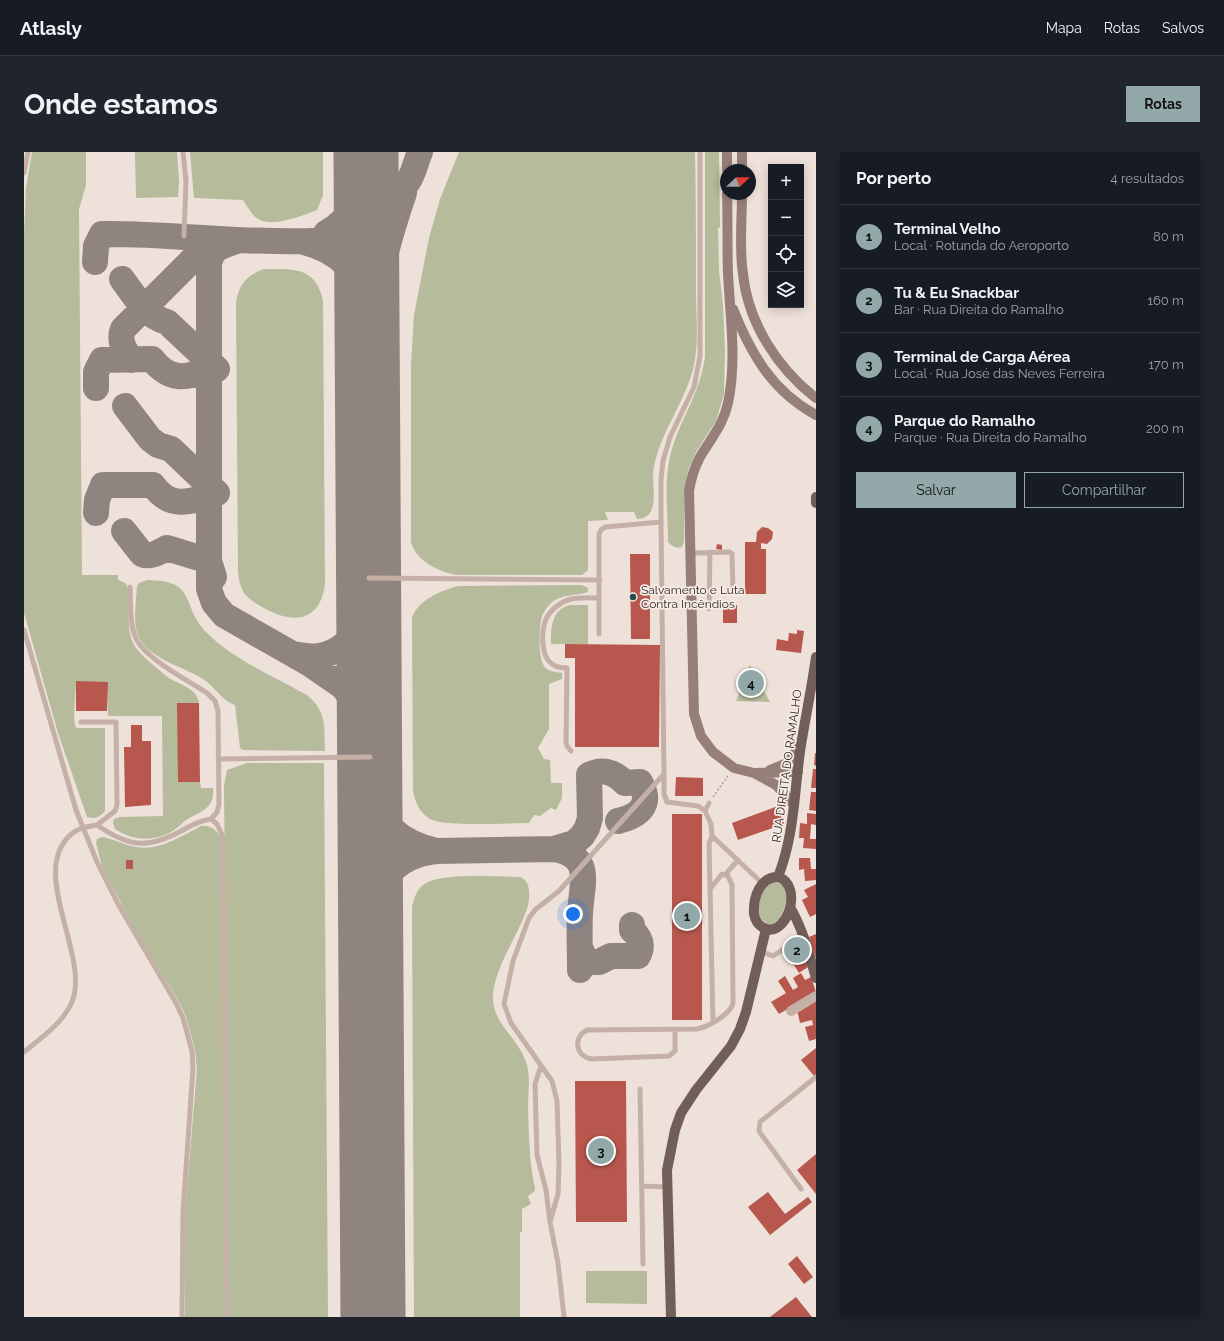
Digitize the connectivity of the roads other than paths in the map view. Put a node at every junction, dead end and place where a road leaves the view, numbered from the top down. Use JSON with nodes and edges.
{"nodes":[{"id":1,"x":28,"y":152,"type":"edge"},
{"id":2,"x":183,"y":152,"type":"edge"},
{"id":3,"x":700,"y":152,"type":"edge"},
{"id":4,"x":727,"y":152,"type":"edge"},
{"id":5,"x":742,"y":152,"type":"edge"},
{"id":6,"x":727,"y":164,"type":"edge"},
{"id":7,"x":742,"y":164,"type":"edge"},
{"id":8,"x":24,"y":173,"type":"edge"},
{"id":9,"x":727,"y":200,"type":"edge"},
{"id":10,"x":742,"y":200,"type":"edge"},
{"id":11,"x":184,"y":236,"type":"dead end"},
{"id":12,"x":731,"y":303,"type":"junction"},
{"id":13,"x":816,"y":398,"type":"edge"},
{"id":14,"x":816,"y":415,"type":"edge"},
{"id":15,"x":816,"y":497,"type":"edge"},
{"id":16,"x":816,"y":503,"type":"edge"},
{"id":17,"x":661,"y":522,"type":"junction"},
{"id":18,"x":710,"y":552,"type":"junction"},
{"id":19,"x":691,"y":553,"type":"junction"},
{"id":20,"x":369,"y":578,"type":"dead end"},
{"id":21,"x":600,"y":580,"type":"junction"},
{"id":22,"x":130,"y":587,"type":"dead end"},
{"id":23,"x":732,"y":592,"type":"dead end"},
{"id":24,"x":599,"y":598,"type":"junction"},
{"id":25,"x":709,"y":609,"type":"dead end"},
{"id":26,"x":24,"y":630,"type":"edge"},
{"id":27,"x":599,"y":634,"type":"dead end"},
{"id":28,"x":816,"y":657,"type":"edge"},
{"id":29,"x":80,"y":722,"type":"dead end"},
{"id":30,"x":801,"y":744,"type":"junction"},
{"id":31,"x":570,"y":751,"type":"dead end"},
{"id":32,"x":370,"y":757,"type":"dead end"},
{"id":33,"x":218,"y":759,"type":"junction"},
{"id":34,"x":798,"y":772,"type":"junction"},
{"id":35,"x":754,"y":773,"type":"junction"},
{"id":36,"x":664,"y":774,"type":"junction"},
{"id":37,"x":709,"y":802,"type":"road end"},
{"id":38,"x":794,"y":805,"type":"junction"},
{"id":39,"x":705,"y":811,"type":"junction"},
{"id":40,"x":211,"y":819,"type":"junction"},
{"id":41,"x":97,"y":825,"type":"junction"},
{"id":42,"x":83,"y":828,"type":"junction"},
{"id":43,"x":712,"y":836,"type":"junction"},
{"id":44,"x":738,"y":860,"type":"junction"},
{"id":45,"x":725,"y":875,"type":"junction"},
{"id":46,"x":778,"y":877,"type":"junction"},
{"id":47,"x":762,"y":883,"type":"junction"},
{"id":48,"x":710,"y":889,"type":"junction"},
{"id":49,"x":790,"y":907,"type":"junction"},
{"id":50,"x":766,"y":929,"type":"junction"},
{"id":51,"x":803,"y":936,"type":"junction"},
{"id":52,"x":760,"y":951,"type":"junction"},
{"id":53,"x":816,"y":978,"type":"edge"},
{"id":54,"x":816,"y":996,"type":"edge"},
{"id":55,"x":792,"y":1011,"type":"dead end"},
{"id":56,"x":713,"y":1022,"type":"junction"},
{"id":57,"x":675,"y":1030,"type":"junction"},
{"id":58,"x":24,"y":1052,"type":"edge"},
{"id":59,"x":541,"y":1066,"type":"junction"},
{"id":60,"x":816,"y":1078,"type":"edge"},
{"id":61,"x":640,"y":1089,"type":"dead end"},
{"id":62,"x":642,"y":1186,"type":"junction"},
{"id":63,"x":668,"y":1187,"type":"junction"},
{"id":64,"x":801,"y":1189,"type":"dead end"},
{"id":65,"x":550,"y":1222,"type":"junction"},
{"id":66,"x":643,"y":1264,"type":"dead end"},
{"id":67,"x":182,"y":1317,"type":"edge"},
{"id":68,"x":227,"y":1317,"type":"edge"},
{"id":69,"x":564,"y":1317,"type":"edge"},
{"id":70,"x":671,"y":1317,"type":"edge"}],
"edges":[{"from":1,"to":8,"type":"lane"},
{"from":2,"to":11,"type":"lane"},
{"from":3,"to":17,"type":"lane"},
{"from":4,"to":6,"type":"street"},
{"from":5,"to":7,"type":"street"},
{"from":9,"to":12,"type":"street"},
{"from":10,"to":13,"type":"street"},
{"from":12,"to":14,"type":"street"},
{"from":12,"to":19,"type":"street"},
{"from":15,"to":16,"type":"main road"},
{"from":17,"to":21,"type":"lane"},
{"from":17,"to":36,"type":"lane"},
{"from":18,"to":19,"type":"lane"},
{"from":18,"to":23,"type":"lane"},
{"from":18,"to":25,"type":"lane"},
{"from":19,"to":35,"type":"street"},
{"from":20,"to":21,"type":"lane"},
{"from":21,"to":24,"type":"lane"},
{"from":22,"to":33,"type":"lane"},
{"from":24,"to":27,"type":"lane"},
{"from":24,"to":31,"type":"lane"},
{"from":26,"to":42,"type":"lane"},
{"from":28,"to":30,"type":"main road","name":"RUA DIREITA DO RAMALHO"},
{"from":29,"to":41,"type":"lane"},
{"from":30,"to":34,"type":"main road","name":"RUA DIREITA DO RAMALHO"},
{"from":30,"to":35,"type":"street"},
{"from":32,"to":33,"type":"lane"},
{"from":33,"to":40,"type":"lane"},
{"from":34,"to":35,"type":"street"},
{"from":34,"to":38,"type":"main road","name":"RUA DIREITA DO RAMALHO"},
{"from":35,"to":38,"type":"street"},
{"from":36,"to":39,"type":"lane"},
{"from":36,"to":59,"type":"lane"},
{"from":37,"to":39,"type":"lane"},
{"from":38,"to":46,"type":"main road","name":"RUA DIREITA DO RAMALHO"},
{"from":39,"to":43,"type":"lane"},
{"from":40,"to":41,"type":"lane"},
{"from":40,"to":68,"type":"lane"},
{"from":41,"to":42,"type":"lane"},
{"from":42,"to":58,"type":"lane"},
{"from":42,"to":67,"type":"lane"},
{"from":43,"to":44,"type":"lane"},
{"from":43,"to":48,"type":"lane"},
{"from":44,"to":45,"type":"lane"},
{"from":44,"to":47,"type":"lane"},
{"from":45,"to":48,"type":"lane"},
{"from":45,"to":56,"type":"lane"},
{"from":46,"to":47,"type":"main road"},
{"from":46,"to":49,"type":"main road"},
{"from":47,"to":50,"type":"main road"},
{"from":48,"to":56,"type":"lane"},
{"from":49,"to":50,"type":"main road"},
{"from":49,"to":51,"type":"main road"},
{"from":50,"to":52,"type":"main road"},
{"from":51,"to":52,"type":"lane"},
{"from":51,"to":53,"type":"main road"},
{"from":52,"to":63,"type":"main road"},
{"from":54,"to":55,"type":"street"},
{"from":56,"to":57,"type":"lane"},
{"from":57,"to":57,"type":"lane"},
{"from":59,"to":65,"type":"lane"},
{"from":59,"to":65,"type":"lane"},
{"from":60,"to":64,"type":"lane"},
{"from":61,"to":62,"type":"lane"},
{"from":62,"to":63,"type":"lane"},
{"from":62,"to":66,"type":"lane"},
{"from":63,"to":70,"type":"main road"},
{"from":65,"to":69,"type":"lane"}]}
